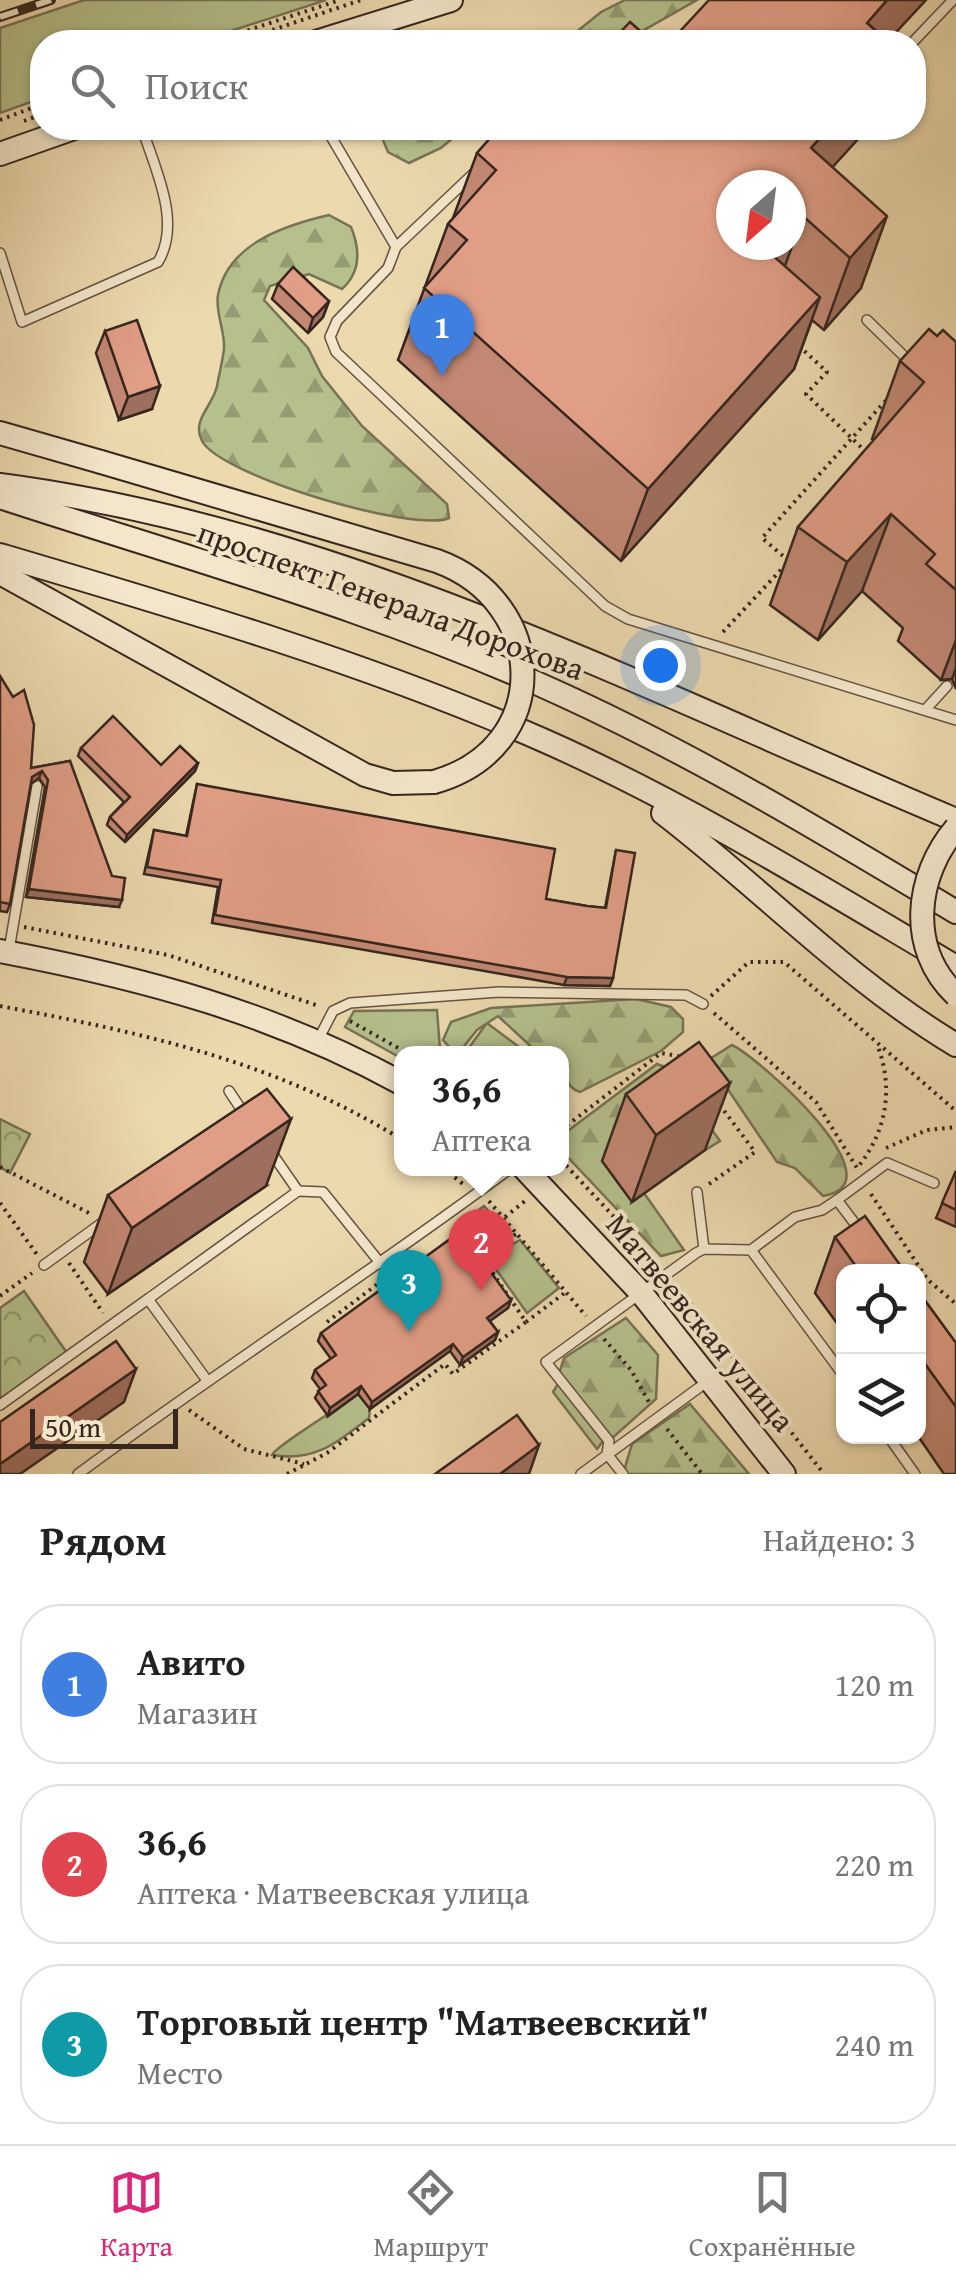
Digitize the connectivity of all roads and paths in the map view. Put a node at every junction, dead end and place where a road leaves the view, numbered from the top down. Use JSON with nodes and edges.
{"nodes":[{"id":1,"x":343,"y":0,"type":"edge"},
{"id":2,"x":361,"y":0,"type":"edge"},
{"id":3,"x":451,"y":0,"type":"edge"},
{"id":4,"x":952,"y":0,"type":"edge"},
{"id":5,"x":348,"y":7,"type":"junction"},
{"id":6,"x":249,"y":30,"type":"edge"},
{"id":7,"x":275,"y":30,"type":"edge"},
{"id":8,"x":355,"y":30,"type":"edge"},
{"id":9,"x":924,"y":30,"type":"edge"},
{"id":10,"x":30,"y":109,"type":"edge"},
{"id":11,"x":30,"y":119,"type":"edge"},
{"id":12,"x":0,"y":120,"type":"edge"},
{"id":13,"x":13,"y":125,"type":"dead end"},
{"id":14,"x":40,"y":140,"type":"edge"},
{"id":15,"x":146,"y":140,"type":"edge"},
{"id":16,"x":333,"y":140,"type":"edge"},
{"id":17,"x":0,"y":154,"type":"edge"},
{"id":18,"x":481,"y":167,"type":"edge"},
{"id":19,"x":396,"y":247,"type":"junction"},
{"id":20,"x":0,"y":253,"type":"edge"},
{"id":21,"x":867,"y":320,"type":"dead end"},
{"id":22,"x":791,"y":338,"type":"edge"},
{"id":23,"x":918,"y":370,"type":"edge"},
{"id":24,"x":903,"y":392,"type":"edge"},
{"id":25,"x":0,"y":432,"type":"edge"},
{"id":26,"x":852,"y":438,"type":"junction"},
{"id":27,"x":878,"y":463,"type":"edge"},
{"id":28,"x":0,"y":485,"type":"edge"},
{"id":29,"x":0,"y":497,"type":"edge"},
{"id":30,"x":0,"y":554,"type":"edge"},
{"id":31,"x":0,"y":573,"type":"edge"},
{"id":32,"x":710,"y":646,"type":"junction"},
{"id":33,"x":947,"y":686,"type":"dead end"},
{"id":34,"x":926,"y":710,"type":"junction"},
{"id":35,"x":956,"y":720,"type":"edge"},
{"id":36,"x":608,"y":772,"type":"junction"},
{"id":37,"x":37,"y":786,"type":"dead end"},
{"id":38,"x":956,"y":820,"type":"edge"},
{"id":39,"x":956,"y":828,"type":"edge"},
{"id":40,"x":956,"y":912,"type":"edge"},
{"id":41,"x":15,"y":925,"type":"junction"},
{"id":42,"x":4,"y":952,"type":"edge"},
{"id":43,"x":956,"y":968,"type":"edge"},
{"id":44,"x":956,"y":995,"type":"edge"},
{"id":45,"x":704,"y":1004,"type":"junction"},
{"id":46,"x":0,"y":1006,"type":"edge"},
{"id":47,"x":333,"y":1012,"type":"junction"},
{"id":48,"x":318,"y":1040,"type":"junction"},
{"id":49,"x":956,"y":1045,"type":"edge"},
{"id":50,"x":395,"y":1046,"type":"edge"},
{"id":51,"x":878,"y":1047,"type":"junction"},
{"id":52,"x":686,"y":1059,"type":"edge"},
{"id":53,"x":394,"y":1079,"type":"edge"},
{"id":54,"x":708,"y":1090,"type":"edge"},
{"id":55,"x":229,"y":1092,"type":"dead end"},
{"id":56,"x":956,"y":1111,"type":"edge"},
{"id":57,"x":248,"y":1119,"type":"junction"},
{"id":58,"x":569,"y":1124,"type":"edge"},
{"id":59,"x":236,"y":1127,"type":"edge"},
{"id":60,"x":956,"y":1127,"type":"edge"},
{"id":61,"x":257,"y":1132,"type":"edge"},
{"id":62,"x":394,"y":1136,"type":"edge"},
{"id":63,"x":266,"y":1146,"type":"edge"},
{"id":64,"x":0,"y":1168,"type":"edge"},
{"id":65,"x":857,"y":1168,"type":"junction"},
{"id":66,"x":569,"y":1169,"type":"edge"},
{"id":67,"x":452,"y":1176,"type":"edge"},
{"id":68,"x":500,"y":1176,"type":"edge"},
{"id":69,"x":531,"y":1176,"type":"edge"},
{"id":70,"x":863,"y":1181,"type":"junction"},
{"id":71,"x":934,"y":1183,"type":"dead end"},
{"id":72,"x":298,"y":1191,"type":"junction"},
{"id":73,"x":697,"y":1192,"type":"joint"},
{"id":74,"x":475,"y":1195,"type":"junction"},
{"id":75,"x":528,"y":1198,"type":"dead end"},
{"id":76,"x":837,"y":1200,"type":"junction"},
{"id":77,"x":0,"y":1202,"type":"edge"},
{"id":78,"x":117,"y":1212,"type":"edge"},
{"id":79,"x":505,"y":1217,"type":"junction"},
{"id":80,"x":105,"y":1221,"type":"junction"},
{"id":81,"x":458,"y":1222,"type":"dead end"},
{"id":82,"x":519,"y":1232,"type":"junction"},
{"id":83,"x":869,"y":1243,"type":"edge"},
{"id":84,"x":704,"y":1248,"type":"junction"},
{"id":85,"x":752,"y":1250,"type":"junction"},
{"id":86,"x":62,"y":1252,"type":"junction"},
{"id":87,"x":483,"y":1257,"type":"junction"},
{"id":88,"x":44,"y":1264,"type":"junction"},
{"id":89,"x":381,"y":1264,"type":"junction"},
{"id":90,"x":666,"y":1273,"type":"junction"},
{"id":91,"x":386,"y":1278,"type":"dead end"},
{"id":92,"x":566,"y":1292,"type":"junction"},
{"id":93,"x":642,"y":1294,"type":"junction"},
{"id":94,"x":0,"y":1296,"type":"edge"},
{"id":95,"x":148,"y":1300,"type":"junction"},
{"id":96,"x":956,"y":1304,"type":"edge"},
{"id":97,"x":327,"y":1322,"type":"dead end"},
{"id":98,"x":526,"y":1322,"type":"junction"},
{"id":99,"x":593,"y":1324,"type":"junction"},
{"id":100,"x":112,"y":1325,"type":"junction"},
{"id":101,"x":836,"y":1365,"type":"edge"},
{"id":102,"x":206,"y":1379,"type":"junction"},
{"id":103,"x":710,"y":1380,"type":"junction"},
{"id":104,"x":180,"y":1398,"type":"junction"},
{"id":105,"x":0,"y":1405,"type":"edge"},
{"id":106,"x":656,"y":1416,"type":"junction"},
{"id":107,"x":894,"y":1444,"type":"edge"},
{"id":108,"x":608,"y":1454,"type":"junction"},
{"id":109,"x":304,"y":1464,"type":"junction"},
{"id":110,"x":290,"y":1473,"type":"edge"},
{"id":111,"x":78,"y":1474,"type":"edge"},
{"id":112,"x":581,"y":1474,"type":"edge"},
{"id":113,"x":623,"y":1474,"type":"edge"},
{"id":114,"x":702,"y":1474,"type":"edge"},
{"id":115,"x":784,"y":1474,"type":"edge"},
{"id":116,"x":824,"y":1474,"type":"edge"},
{"id":117,"x":915,"y":1474,"type":"edge"}],
"edges":[{"from":1,"to":5,"type":"path"},
{"from":1,"to":6,"type":"path"},
{"from":2,"to":5,"type":"path"},
{"from":3,"to":8,"type":"main road"},
{"from":4,"to":9,"type":"lane"},
{"from":5,"to":7,"type":"path"},
{"from":10,"to":12,"type":"path"},
{"from":11,"to":13,"type":"path"},
{"from":14,"to":17,"type":"main road"},
{"from":15,"to":20,"type":"lane"},
{"from":16,"to":19,"type":"lane"},
{"from":18,"to":19,"type":"lane"},
{"from":19,"to":32,"type":"lane"},
{"from":21,"to":23,"type":"lane"},
{"from":22,"to":26,"type":"path"},
{"from":24,"to":26,"type":"path"},
{"from":25,"to":31,"type":"main road","bridge":true},
{"from":26,"to":27,"type":"path"},
{"from":26,"to":32,"type":"path"},
{"from":28,"to":38,"type":"main road"},
{"from":29,"to":40,"type":"main road","name":"проспект Генерала Дорохова"},
{"from":30,"to":36,"type":"main road"},
{"from":32,"to":34,"type":"lane"},
{"from":33,"to":34,"type":"lane"},
{"from":34,"to":35,"type":"lane"},
{"from":36,"to":43,"type":"main road"},
{"from":36,"to":49,"type":"main road"},
{"from":37,"to":41,"type":"lane"},
{"from":39,"to":44,"type":"main road","bridge":true},
{"from":41,"to":42,"type":"lane"},
{"from":41,"to":47,"type":"path"},
{"from":42,"to":48,"type":"main road"},
{"from":45,"to":47,"type":"lane"},
{"from":45,"to":51,"type":"path"},
{"from":45,"to":65,"type":"path"},
{"from":46,"to":62,"type":"path"},
{"from":47,"to":48,"type":"lane"},
{"from":47,"to":50,"type":"path"},
{"from":48,"to":53,"type":"main road"},
{"from":51,"to":56,"type":"path"},
{"from":51,"to":65,"type":"path"},
{"from":52,"to":58,"type":"path"},
{"from":54,"to":73,"type":"path"},
{"from":55,"to":57,"type":"lane"},
{"from":57,"to":59,"type":"lane"},
{"from":57,"to":61,"type":"lane"},
{"from":60,"to":65,"type":"path"},
{"from":63,"to":72,"type":"lane"},
{"from":64,"to":80,"type":"path"},
{"from":65,"to":70,"type":"path"},
{"from":66,"to":90,"type":"path"},
{"from":67,"to":74,"type":"path"},
{"from":68,"to":74,"type":"lane"},
{"from":69,"to":93,"type":"main road","name":"Матвеевская улица"},
{"from":70,"to":71,"type":"lane"},
{"from":70,"to":76,"type":"lane"},
{"from":70,"to":96,"type":"path"},
{"from":72,"to":89,"type":"lane"},
{"from":72,"to":95,"type":"lane"},
{"from":73,"to":84,"type":"lane"},
{"from":74,"to":79,"type":"path"},
{"from":74,"to":89,"type":"lane"},
{"from":75,"to":79,"type":"path"},
{"from":76,"to":83,"type":"lane"},
{"from":76,"to":85,"type":"lane"},
{"from":77,"to":88,"type":"path"},
{"from":78,"to":80,"type":"lane"},
{"from":79,"to":82,"type":"path"},
{"from":80,"to":86,"type":"lane"},
{"from":81,"to":87,"type":"path"},
{"from":82,"to":87,"type":"path"},
{"from":82,"to":92,"type":"path"},
{"from":84,"to":85,"type":"lane"},
{"from":84,"to":90,"type":"lane"},
{"from":85,"to":101,"type":"lane"},
{"from":86,"to":88,"type":"lane"},
{"from":86,"to":100,"type":"path"},
{"from":87,"to":98,"type":"path"},
{"from":88,"to":94,"type":"path"},
{"from":89,"to":102,"type":"lane"},
{"from":90,"to":93,"type":"lane"},
{"from":90,"to":116,"type":"path"},
{"from":91,"to":97,"type":"path"},
{"from":92,"to":98,"type":"path"},
{"from":92,"to":99,"type":"path"},
{"from":93,"to":99,"type":"lane"},
{"from":93,"to":103,"type":"main road","name":"Матвеевская улица"},
{"from":95,"to":100,"type":"lane"},
{"from":95,"to":102,"type":"lane"},
{"from":98,"to":109,"type":"path"},
{"from":99,"to":106,"type":"path"},
{"from":99,"to":108,"type":"lane"},
{"from":100,"to":105,"type":"lane"},
{"from":102,"to":104,"type":"lane"},
{"from":103,"to":106,"type":"lane"},
{"from":103,"to":115,"type":"main road","name":"Матвеевская улица"},
{"from":104,"to":109,"type":"path"},
{"from":104,"to":111,"type":"lane"},
{"from":106,"to":108,"type":"lane"},
{"from":106,"to":114,"type":"path"},
{"from":107,"to":117,"type":"lane"},
{"from":108,"to":112,"type":"lane"},
{"from":108,"to":113,"type":"lane"},
{"from":109,"to":110,"type":"path"}]}
